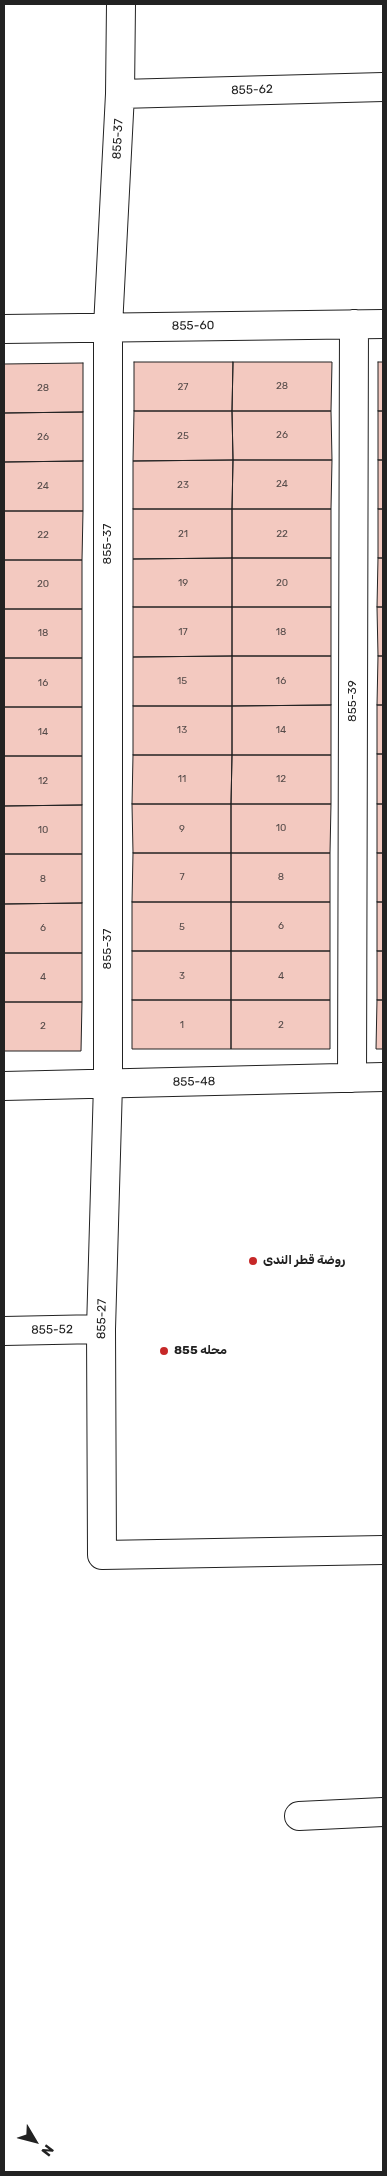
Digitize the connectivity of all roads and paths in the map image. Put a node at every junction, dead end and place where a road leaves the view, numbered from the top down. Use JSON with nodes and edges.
{"nodes":[{"id":1,"x":122,"y":4,"type":"edge"},
{"id":2,"x":383,"y":87,"type":"edge"},
{"id":3,"x":120,"y":94,"type":"junction"},
{"id":4,"x":354,"y":324,"type":"junction"},
{"id":5,"x":383,"y":324,"type":"edge"},
{"id":6,"x":108,"y":327,"type":"junction"},
{"id":7,"x":4,"y":329,"type":"edge"},
{"id":8,"x":383,"y":1077,"type":"edge"},
{"id":9,"x":352,"y":1078,"type":"junction"},
{"id":10,"x":108,"y":1084,"type":"junction"},
{"id":11,"x":4,"y":1086,"type":"edge"},
{"id":12,"x":101,"y":1329,"type":"junction"},
{"id":13,"x":4,"y":1331,"type":"edge"},
{"id":14,"x":383,"y":1550,"type":"edge"},
{"id":15,"x":383,"y":1812,"type":"edge"},
{"id":16,"x":299,"y":1816,"type":"dead end"}],
"edges":[{"from":1,"to":3,"type":"street","name":"855-37"},
{"from":2,"to":3,"type":"street","name":"855-62"},
{"from":3,"to":6,"type":"street","name":"855-37"},
{"from":4,"to":5,"type":"street","name":"855-60"},
{"from":4,"to":6,"type":"street","name":"855-60"},
{"from":4,"to":9,"type":"street","name":"855-39"},
{"from":6,"to":7,"type":"street","name":"855-60"},
{"from":6,"to":10,"type":"street","name":"855-37"},
{"from":8,"to":9,"type":"street","name":"855-48"},
{"from":9,"to":10,"type":"street","name":"855-48"},
{"from":10,"to":11,"type":"street","name":"855-48"},
{"from":10,"to":12,"type":"street","name":"855-27"},
{"from":12,"to":13,"type":"street","name":"855-52"},
{"from":12,"to":14,"type":"street","name":"855-27"},
{"from":15,"to":16,"type":"street"}]}
